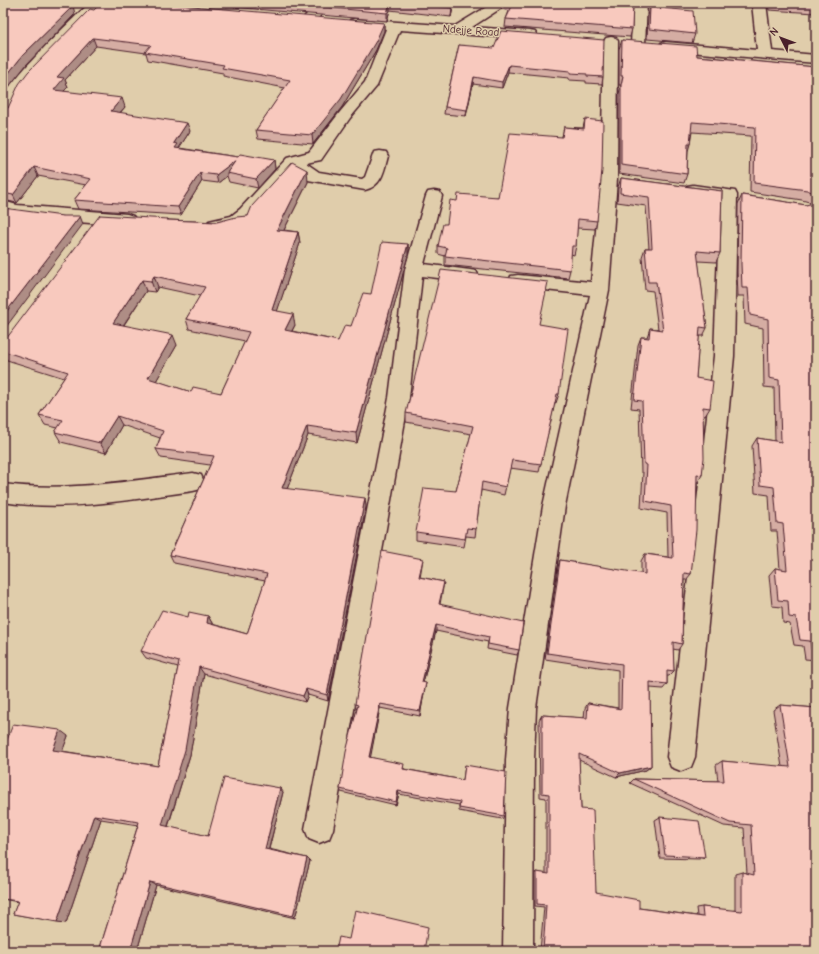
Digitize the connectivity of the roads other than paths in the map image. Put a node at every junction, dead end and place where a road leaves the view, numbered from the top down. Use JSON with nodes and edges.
{"nodes":[{"id":1,"x":98,"y":3,"type":"edge"},
{"id":2,"x":326,"y":3,"type":"edge"},
{"id":3,"x":502,"y":3,"type":"edge"},
{"id":4,"x":640,"y":3,"type":"edge"},
{"id":5,"x":759,"y":3,"type":"edge"},
{"id":6,"x":293,"y":17,"type":"edge"},
{"id":7,"x":309,"y":19,"type":"junction"},
{"id":8,"x":324,"y":20,"type":"edge"},
{"id":9,"x":340,"y":22,"type":"edge"},
{"id":10,"x":394,"y":27,"type":"junction"},
{"id":11,"x":459,"y":29,"type":"junction"},
{"id":12,"x":542,"y":36,"type":"edge"},
{"id":13,"x":638,"y":44,"type":"junction"},
{"id":14,"x":765,"y":54,"type":"junction"},
{"id":15,"x":816,"y":59,"type":"edge"},
{"id":16,"x":3,"y":116,"type":"edge"},
{"id":17,"x":380,"y":156,"type":"dead end"},
{"id":18,"x":293,"y":162,"type":"junction"},
{"id":19,"x":609,"y":179,"type":"junction"},
{"id":20,"x":632,"y":182,"type":"edge"},
{"id":21,"x":678,"y":188,"type":"edge"},
{"id":22,"x":434,"y":196,"type":"dead end"},
{"id":23,"x":3,"y":207,"type":"edge"},
{"id":24,"x":99,"y":218,"type":"junction"},
{"id":25,"x":144,"y":221,"type":"edge"},
{"id":26,"x":197,"y":224,"type":"edge"},
{"id":27,"x":85,"y":237,"type":"edge"},
{"id":28,"x":414,"y":269,"type":"junction"},
{"id":29,"x":600,"y":290,"type":"junction"},
{"id":30,"x":193,"y":482,"type":"dead end"},
{"id":31,"x":3,"y":493,"type":"edge"},
{"id":32,"x":681,"y":757,"type":"dead end"},
{"id":33,"x":319,"y":829,"type":"dead end"},
{"id":34,"x":518,"y":951,"type":"edge"}],
"edges":[{"from":1,"to":16,"type":"street"},
{"from":2,"to":7,"type":"street"},
{"from":3,"to":11,"type":"street"},
{"from":4,"to":13,"type":"street"},
{"from":5,"to":14,"type":"street"},
{"from":6,"to":7,"type":"street"},
{"from":7,"to":8,"type":"street"},
{"from":9,"to":10,"type":"street","name":"Ndejje Road"},
{"from":10,"to":11,"type":"street","name":"Ndejje Road"},
{"from":10,"to":18,"type":"street"},
{"from":11,"to":12,"type":"street","name":"Ndejje Road"},
{"from":13,"to":14,"type":"street"},
{"from":13,"to":19,"type":"street"},
{"from":14,"to":15,"type":"street"},
{"from":17,"to":18,"type":"street"},
{"from":18,"to":26,"type":"street"},
{"from":19,"to":20,"type":"street"},
{"from":19,"to":29,"type":"street"},
{"from":21,"to":32,"type":"street"},
{"from":22,"to":28,"type":"street"},
{"from":23,"to":24,"type":"street"},
{"from":24,"to":25,"type":"street"},
{"from":24,"to":27,"type":"street"},
{"from":28,"to":29,"type":"street"},
{"from":28,"to":33,"type":"street"},
{"from":29,"to":34,"type":"street"},
{"from":30,"to":31,"type":"street"}]}
